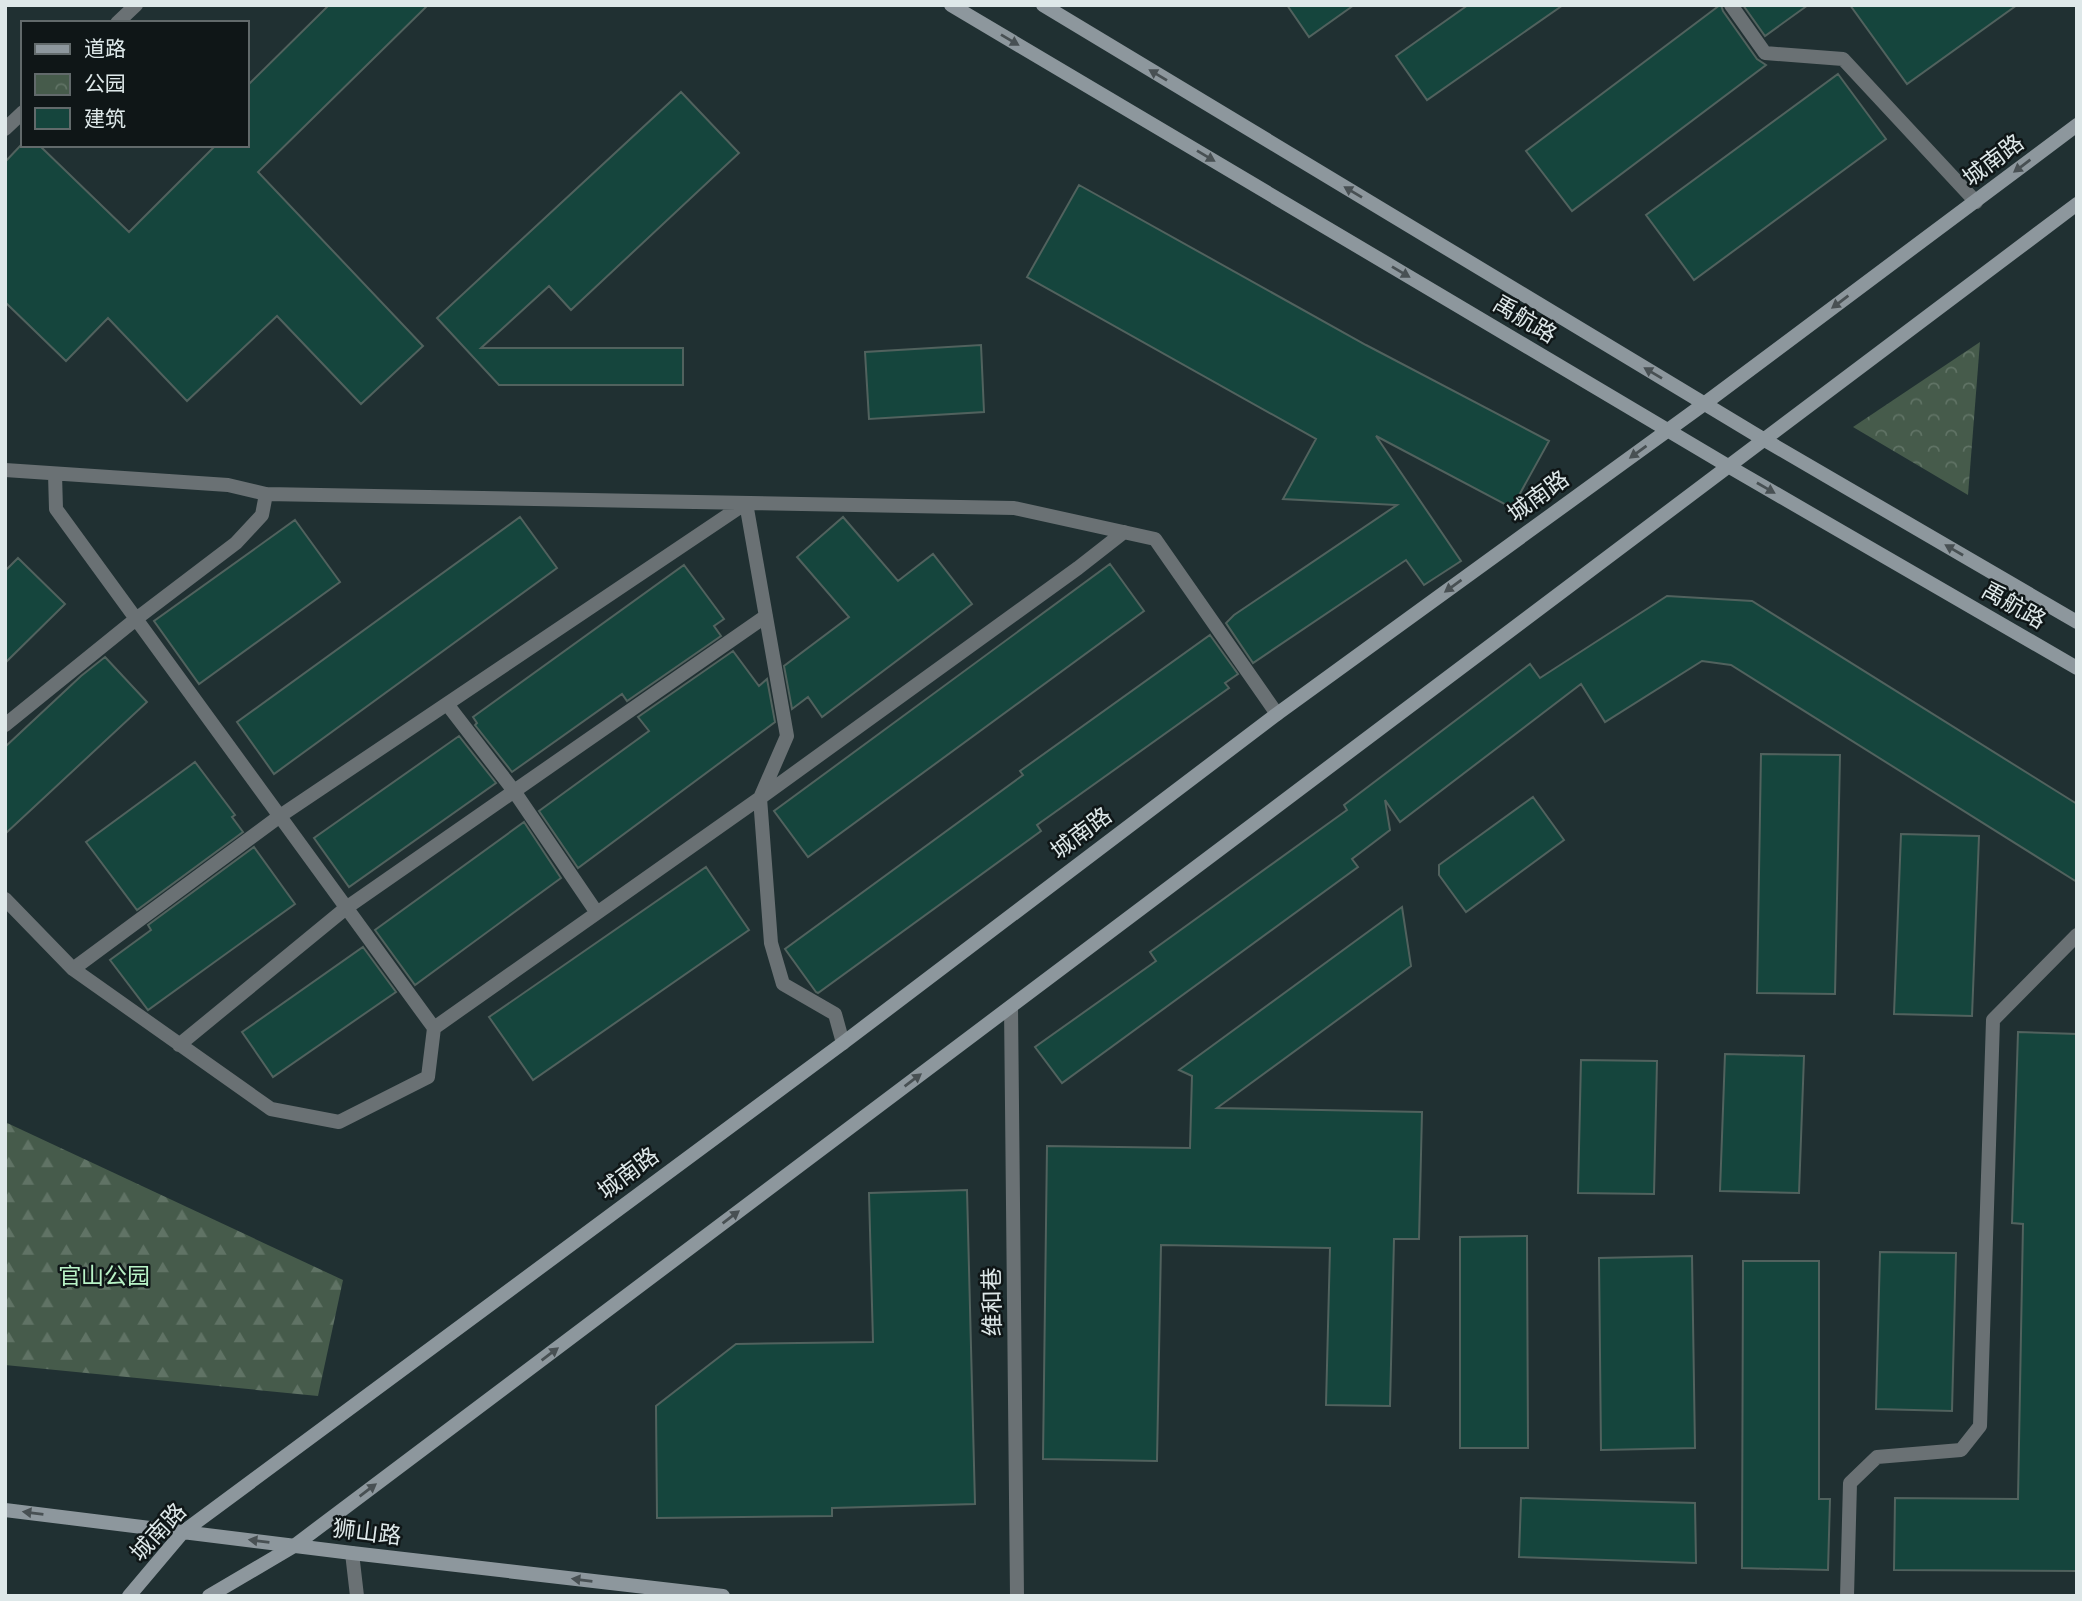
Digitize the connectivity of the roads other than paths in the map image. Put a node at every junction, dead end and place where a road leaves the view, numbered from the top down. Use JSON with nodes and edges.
{"nodes":[{"id":1,"x":136,"y":5,"type":"edge"},
{"id":2,"x":951,"y":5,"type":"edge"},
{"id":3,"x":1043,"y":5,"type":"edge"},
{"id":4,"x":1731,"y":5,"type":"edge"},
{"id":5,"x":119,"y":21,"type":"edge"},
{"id":6,"x":21,"y":114,"type":"edge"},
{"id":7,"x":2077,"y":125,"type":"edge"},
{"id":8,"x":5,"y":129,"type":"edge"},
{"id":9,"x":1976,"y":202,"type":"junction"},
{"id":10,"x":2077,"y":204,"type":"edge"},
{"id":11,"x":1704,"y":404,"type":"junction"},
{"id":12,"x":1668,"y":430,"type":"junction"},
{"id":13,"x":1763,"y":439,"type":"junction"},
{"id":14,"x":1728,"y":466,"type":"junction"},
{"id":15,"x":5,"y":470,"type":"edge"},
{"id":16,"x":55,"y":474,"type":"junction"},
{"id":17,"x":266,"y":494,"type":"junction"},
{"id":18,"x":746,"y":503,"type":"junction"},
{"id":19,"x":1124,"y":532,"type":"junction"},
{"id":20,"x":766,"y":616,"type":"junction"},
{"id":21,"x":136,"y":619,"type":"junction"},
{"id":22,"x":2077,"y":622,"type":"edge"},
{"id":23,"x":2077,"y":668,"type":"edge"},
{"id":24,"x":447,"y":704,"type":"junction"},
{"id":25,"x":1277,"y":713,"type":"junction"},
{"id":26,"x":5,"y":725,"type":"edge"},
{"id":27,"x":514,"y":791,"type":"junction"},
{"id":28,"x":760,"y":798,"type":"junction"},
{"id":29,"x":279,"y":816,"type":"junction"},
{"id":30,"x":5,"y":900,"type":"edge"},
{"id":31,"x":346,"y":908,"type":"junction"},
{"id":32,"x":597,"y":912,"type":"junction"},
{"id":33,"x":2077,"y":935,"type":"edge"},
{"id":34,"x":73,"y":969,"type":"junction"},
{"id":35,"x":1011,"y":1007,"type":"junction"},
{"id":36,"x":434,"y":1028,"type":"junction"},
{"id":37,"x":843,"y":1042,"type":"junction"},
{"id":38,"x":178,"y":1045,"type":"junction"},
{"id":39,"x":5,"y":1510,"type":"edge"},
{"id":40,"x":183,"y":1532,"type":"junction"},
{"id":41,"x":294,"y":1546,"type":"junction"},
{"id":42,"x":352,"y":1553,"type":"junction"},
{"id":43,"x":129,"y":1596,"type":"edge"},
{"id":44,"x":209,"y":1596,"type":"edge"},
{"id":45,"x":357,"y":1596,"type":"edge"},
{"id":46,"x":723,"y":1596,"type":"edge"},
{"id":47,"x":1017,"y":1596,"type":"edge"},
{"id":48,"x":1847,"y":1596,"type":"edge"}],
"edges":[{"from":1,"to":5,"type":"street"},
{"from":2,"to":12,"type":"main road","name":"禹航路","one_way":true},
{"from":11,"to":3,"type":"main road","name":"禹航路","one_way":true},
{"from":4,"to":9,"type":"street"},
{"from":6,"to":8,"type":"street"},
{"from":7,"to":9,"type":"main road","name":"城南路","one_way":true},
{"from":9,"to":11,"type":"main road","name":"城南路","one_way":true},
{"from":10,"to":13,"type":"main road"},
{"from":11,"to":12,"type":"main road","name":"城南路"},
{"from":11,"to":13,"type":"main road","name":"禹航路"},
{"from":12,"to":14,"type":"main road","name":"禹航路"},
{"from":12,"to":25,"type":"main road","name":"城南路","one_way":true},
{"from":13,"to":14,"type":"main road"},
{"from":22,"to":13,"type":"main road","name":"禹航路","one_way":true},
{"from":14,"to":23,"type":"main road","name":"禹航路","one_way":true},
{"from":14,"to":35,"type":"main road"},
{"from":15,"to":16,"type":"street"},
{"from":16,"to":17,"type":"street"},
{"from":16,"to":21,"type":"street"},
{"from":17,"to":18,"type":"street"},
{"from":17,"to":21,"type":"street"},
{"from":18,"to":19,"type":"street"},
{"from":18,"to":20,"type":"street"},
{"from":18,"to":24,"type":"street"},
{"from":19,"to":25,"type":"street"},
{"from":19,"to":28,"type":"street"},
{"from":20,"to":27,"type":"street"},
{"from":20,"to":28,"type":"street"},
{"from":21,"to":26,"type":"street"},
{"from":21,"to":29,"type":"street"},
{"from":24,"to":27,"type":"street"},
{"from":24,"to":29,"type":"street"},
{"from":25,"to":37,"type":"main road","name":"城南路"},
{"from":27,"to":31,"type":"street"},
{"from":27,"to":32,"type":"street"},
{"from":28,"to":32,"type":"street"},
{"from":28,"to":37,"type":"street"},
{"from":29,"to":31,"type":"street"},
{"from":29,"to":34,"type":"street"},
{"from":30,"to":34,"type":"street"},
{"from":31,"to":36,"type":"street"},
{"from":31,"to":38,"type":"street"},
{"from":32,"to":36,"type":"street"},
{"from":33,"to":48,"type":"street"},
{"from":34,"to":38,"type":"street"},
{"from":41,"to":35,"type":"main road","one_way":true},
{"from":35,"to":47,"type":"street","name":"维和巷"},
{"from":36,"to":38,"type":"street"},
{"from":37,"to":40,"type":"main road","name":"城南路"},
{"from":40,"to":39,"type":"main road","name":"狮山路","one_way":true},
{"from":41,"to":40,"type":"main road","name":"狮山路","one_way":true},
{"from":40,"to":43,"type":"main road","name":"城南路"},
{"from":41,"to":42,"type":"main road","name":"狮山路"},
{"from":41,"to":44,"type":"main road"},
{"from":42,"to":45,"type":"street"},
{"from":46,"to":42,"type":"main road","name":"狮山路","one_way":true}]}
